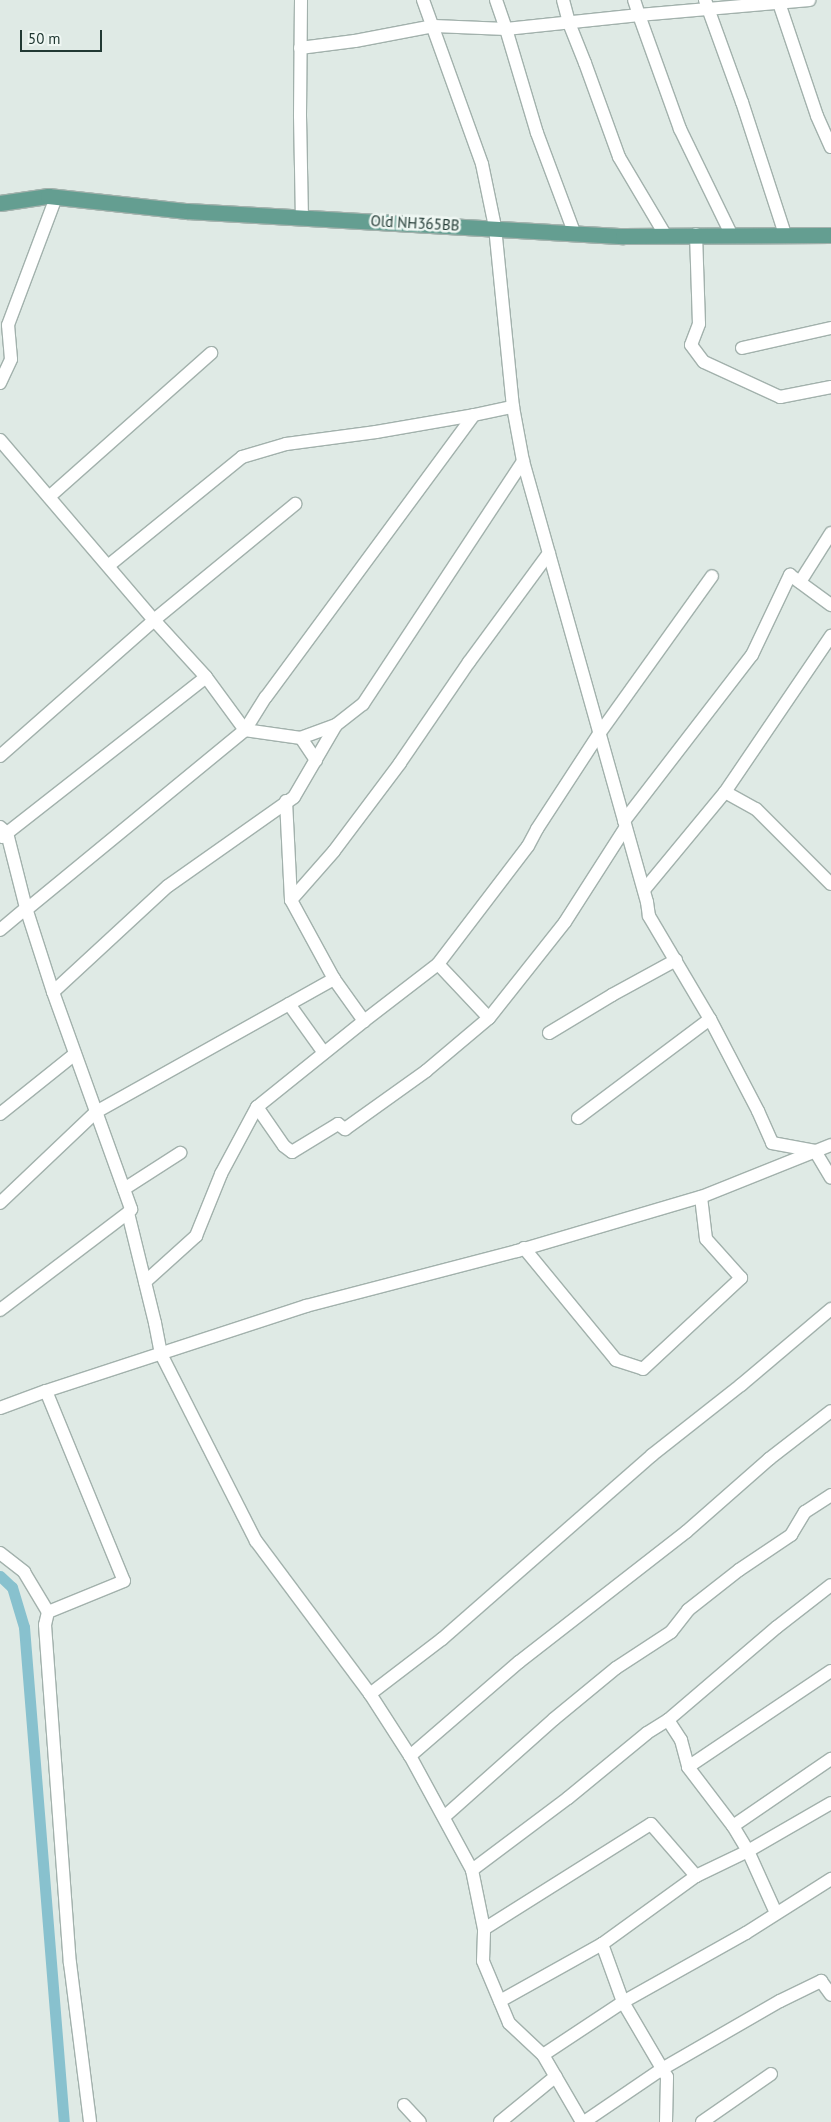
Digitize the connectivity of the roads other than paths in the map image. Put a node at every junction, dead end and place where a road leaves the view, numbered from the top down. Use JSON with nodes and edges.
{"nodes":[{"id":1,"x":301,"y":0,"type":"edge"},
{"id":2,"x":424,"y":0,"type":"edge"},
{"id":3,"x":496,"y":0,"type":"edge"},
{"id":4,"x":563,"y":0,"type":"edge"},
{"id":5,"x":634,"y":0,"type":"edge"},
{"id":6,"x":809,"y":0,"type":"edge"},
{"id":7,"x":778,"y":1,"type":"edge"},
{"id":8,"x":706,"y":4,"type":"edge"},
{"id":9,"x":639,"y":15,"type":"junction"},
{"id":10,"x":569,"y":23,"type":"junction"},
{"id":11,"x":434,"y":26,"type":"junction"},
{"id":12,"x":506,"y":29,"type":"junction"},
{"id":13,"x":300,"y":48,"type":"junction"},
{"id":14,"x":831,"y":147,"type":"edge"},
{"id":15,"x":56,"y":197,"type":"junction"},
{"id":16,"x":0,"y":203,"type":"edge"},
{"id":17,"x":302,"y":216,"type":"junction"},
{"id":18,"x":496,"y":228,"type":"junction"},
{"id":19,"x":574,"y":232,"type":"junction"},
{"id":20,"x":696,"y":234,"type":"junction"},
{"id":21,"x":785,"y":234,"type":"junction"},
{"id":22,"x":831,"y":235,"type":"edge"},
{"id":23,"x":666,"y":236,"type":"junction"},
{"id":24,"x":732,"y":236,"type":"junction"},
{"id":25,"x":831,"y":328,"type":"edge"},
{"id":26,"x":742,"y":348,"type":"dead end"},
{"id":27,"x":211,"y":353,"type":"dead end"},
{"id":28,"x":0,"y":383,"type":"edge"},
{"id":29,"x":831,"y":387,"type":"edge"},
{"id":30,"x":513,"y":407,"type":"junction"},
{"id":31,"x":474,"y":415,"type":"junction"},
{"id":32,"x":0,"y":440,"type":"edge"},
{"id":33,"x":524,"y":461,"type":"junction"},
{"id":34,"x":49,"y":496,"type":"junction"},
{"id":35,"x":295,"y":504,"type":"dead end"},
{"id":36,"x":831,"y":533,"type":"edge"},
{"id":37,"x":549,"y":553,"type":"junction"},
{"id":38,"x":108,"y":566,"type":"junction"},
{"id":39,"x":712,"y":576,"type":"dead end"},
{"id":40,"x":800,"y":582,"type":"junction"},
{"id":41,"x":831,"y":605,"type":"edge"},
{"id":42,"x":154,"y":620,"type":"junction"},
{"id":43,"x":831,"y":636,"type":"edge"},
{"id":44,"x":206,"y":677,"type":"junction"},
{"id":45,"x":336,"y":725,"type":"junction"},
{"id":46,"x":245,"y":730,"type":"junction"},
{"id":47,"x":600,"y":734,"type":"junction"},
{"id":48,"x":301,"y":738,"type":"junction"},
{"id":49,"x":0,"y":756,"type":"edge"},
{"id":50,"x":316,"y":760,"type":"junction"},
{"id":51,"x":725,"y":792,"type":"junction"},
{"id":52,"x":286,"y":801,"type":"junction"},
{"id":53,"x":625,"y":825,"type":"junction"},
{"id":54,"x":2,"y":833,"type":"edge"},
{"id":55,"x":831,"y":884,"type":"edge"},
{"id":56,"x":644,"y":890,"type":"junction"},
{"id":57,"x":291,"y":900,"type":"junction"},
{"id":58,"x":26,"y":909,"type":"junction"},
{"id":59,"x":0,"y":930,"type":"edge"},
{"id":60,"x":676,"y":960,"type":"junction"},
{"id":61,"x":438,"y":964,"type":"junction"},
{"id":62,"x":334,"y":979,"type":"junction"},
{"id":63,"x":53,"y":992,"type":"junction"},
{"id":64,"x":289,"y":1004,"type":"junction"},
{"id":65,"x":489,"y":1018,"type":"junction"},
{"id":66,"x":710,"y":1019,"type":"junction"},
{"id":67,"x":364,"y":1021,"type":"junction"},
{"id":68,"x":548,"y":1033,"type":"dead end"},
{"id":69,"x":324,"y":1053,"type":"junction"},
{"id":70,"x":76,"y":1054,"type":"junction"},
{"id":71,"x":257,"y":1107,"type":"junction"},
{"id":72,"x":96,"y":1112,"type":"junction"},
{"id":73,"x":0,"y":1114,"type":"edge"},
{"id":74,"x":578,"y":1118,"type":"dead end"},
{"id":75,"x":831,"y":1145,"type":"edge"},
{"id":76,"x":816,"y":1151,"type":"junction"},
{"id":77,"x":180,"y":1153,"type":"dead end"},
{"id":78,"x":831,"y":1178,"type":"edge"},
{"id":79,"x":124,"y":1189,"type":"junction"},
{"id":80,"x":701,"y":1197,"type":"junction"},
{"id":81,"x":0,"y":1203,"type":"edge"},
{"id":82,"x":128,"y":1213,"type":"junction"},
{"id":83,"x":524,"y":1248,"type":"junction"},
{"id":84,"x":145,"y":1282,"type":"junction"},
{"id":85,"x":831,"y":1309,"type":"edge"},
{"id":86,"x":0,"y":1310,"type":"edge"},
{"id":87,"x":160,"y":1354,"type":"junction"},
{"id":88,"x":46,"y":1390,"type":"junction"},
{"id":89,"x":0,"y":1408,"type":"edge"},
{"id":90,"x":831,"y":1412,"type":"edge"},
{"id":91,"x":831,"y":1495,"type":"edge"},
{"id":92,"x":0,"y":1552,"type":"edge"},
{"id":93,"x":831,"y":1585,"type":"edge"},
{"id":94,"x":48,"y":1612,"type":"junction"},
{"id":95,"x":831,"y":1671,"type":"edge"},
{"id":96,"x":370,"y":1694,"type":"junction"},
{"id":97,"x":668,"y":1720,"type":"junction"},
{"id":98,"x":410,"y":1756,"type":"junction"},
{"id":99,"x":831,"y":1759,"type":"edge"},
{"id":100,"x":688,"y":1767,"type":"junction"},
{"id":101,"x":831,"y":1803,"type":"edge"},
{"id":102,"x":444,"y":1817,"type":"junction"},
{"id":103,"x":733,"y":1826,"type":"junction"},
{"id":104,"x":748,"y":1851,"type":"junction"},
{"id":105,"x":472,"y":1870,"type":"junction"},
{"id":106,"x":696,"y":1876,"type":"junction"},
{"id":107,"x":831,"y":1879,"type":"edge"},
{"id":108,"x":776,"y":1913,"type":"junction"},
{"id":109,"x":484,"y":1929,"type":"junction"},
{"id":110,"x":602,"y":1944,"type":"junction"},
{"id":111,"x":826,"y":1978,"type":"edge"},
{"id":112,"x":831,"y":1995,"type":"edge"},
{"id":113,"x":500,"y":2001,"type":"junction"},
{"id":114,"x":623,"y":2002,"type":"junction"},
{"id":115,"x":543,"y":2055,"type":"junction"},
{"id":116,"x":662,"y":2069,"type":"junction"},
{"id":117,"x":772,"y":2074,"type":"dead end"},
{"id":118,"x":556,"y":2076,"type":"junction"},
{"id":119,"x":404,"y":2105,"type":"dead end"},
{"id":120,"x":90,"y":2122,"type":"edge"},
{"id":121,"x":420,"y":2122,"type":"edge"},
{"id":122,"x":500,"y":2122,"type":"edge"},
{"id":123,"x":583,"y":2122,"type":"edge"},
{"id":124,"x":666,"y":2122,"type":"edge"},
{"id":125,"x":702,"y":2122,"type":"edge"}],
"edges":[{"from":1,"to":13,"type":"street"},
{"from":2,"to":11,"type":"street"},
{"from":3,"to":12,"type":"street"},
{"from":4,"to":10,"type":"street"},
{"from":5,"to":9,"type":"street"},
{"from":6,"to":7,"type":"street"},
{"from":7,"to":8,"type":"street"},
{"from":7,"to":14,"type":"street"},
{"from":8,"to":9,"type":"street"},
{"from":8,"to":21,"type":"street"},
{"from":9,"to":10,"type":"street"},
{"from":9,"to":24,"type":"street"},
{"from":10,"to":12,"type":"street"},
{"from":10,"to":23,"type":"street"},
{"from":11,"to":12,"type":"street"},
{"from":11,"to":13,"type":"street"},
{"from":11,"to":18,"type":"street"},
{"from":12,"to":19,"type":"street"},
{"from":13,"to":17,"type":"street"},
{"from":15,"to":16,"type":"main road","name":"Old NH365BB"},
{"from":15,"to":17,"type":"main road","name":"Old NH365BB"},
{"from":15,"to":28,"type":"street"},
{"from":17,"to":18,"type":"main road","name":"Old NH365BB"},
{"from":18,"to":19,"type":"main road","name":"Old NH365BB"},
{"from":18,"to":30,"type":"street"},
{"from":19,"to":23,"type":"main road","name":"Old NH365BB"},
{"from":20,"to":23,"type":"main road","name":"Old NH365BB"},
{"from":20,"to":24,"type":"main road","name":"Old NH365BB"},
{"from":20,"to":29,"type":"street"},
{"from":21,"to":22,"type":"main road","name":"Old NH365BB"},
{"from":21,"to":24,"type":"main road","name":"Old NH365BB"},
{"from":25,"to":26,"type":"street"},
{"from":27,"to":34,"type":"street"},
{"from":30,"to":31,"type":"street"},
{"from":30,"to":33,"type":"street"},
{"from":31,"to":38,"type":"street"},
{"from":31,"to":46,"type":"street"},
{"from":32,"to":34,"type":"street"},
{"from":33,"to":37,"type":"street"},
{"from":33,"to":45,"type":"street"},
{"from":34,"to":38,"type":"street"},
{"from":35,"to":42,"type":"street"},
{"from":36,"to":40,"type":"street"},
{"from":37,"to":47,"type":"street"},
{"from":37,"to":57,"type":"street"},
{"from":38,"to":42,"type":"street"},
{"from":39,"to":47,"type":"street"},
{"from":40,"to":41,"type":"street"},
{"from":40,"to":53,"type":"street"},
{"from":42,"to":44,"type":"street"},
{"from":42,"to":49,"type":"street"},
{"from":43,"to":51,"type":"street"},
{"from":44,"to":46,"type":"street"},
{"from":44,"to":54,"type":"street"},
{"from":45,"to":48,"type":"street"},
{"from":45,"to":50,"type":"street"},
{"from":46,"to":48,"type":"street"},
{"from":46,"to":58,"type":"street"},
{"from":47,"to":53,"type":"street"},
{"from":47,"to":61,"type":"street"},
{"from":48,"to":50,"type":"street"},
{"from":50,"to":52,"type":"street"},
{"from":51,"to":55,"type":"street"},
{"from":51,"to":56,"type":"street"},
{"from":52,"to":57,"type":"street"},
{"from":52,"to":63,"type":"street"},
{"from":53,"to":56,"type":"street"},
{"from":53,"to":65,"type":"street"},
{"from":54,"to":58,"type":"street"},
{"from":56,"to":60,"type":"street"},
{"from":57,"to":62,"type":"street"},
{"from":58,"to":59,"type":"street"},
{"from":58,"to":63,"type":"street"},
{"from":60,"to":66,"type":"street"},
{"from":60,"to":68,"type":"street"},
{"from":61,"to":65,"type":"street"},
{"from":61,"to":67,"type":"street"},
{"from":62,"to":64,"type":"street"},
{"from":62,"to":67,"type":"street"},
{"from":63,"to":70,"type":"street"},
{"from":64,"to":69,"type":"street"},
{"from":64,"to":72,"type":"street"},
{"from":65,"to":71,"type":"street"},
{"from":66,"to":74,"type":"street"},
{"from":66,"to":76,"type":"street"},
{"from":67,"to":69,"type":"street"},
{"from":69,"to":71,"type":"street"},
{"from":70,"to":72,"type":"street"},
{"from":70,"to":73,"type":"street"},
{"from":71,"to":84,"type":"street"},
{"from":72,"to":79,"type":"street"},
{"from":72,"to":81,"type":"street"},
{"from":75,"to":76,"type":"street"},
{"from":76,"to":78,"type":"street"},
{"from":76,"to":80,"type":"street"},
{"from":77,"to":79,"type":"street"},
{"from":79,"to":82,"type":"street"},
{"from":80,"to":83,"type":"street"},
{"from":80,"to":83,"type":"street"},
{"from":82,"to":84,"type":"street"},
{"from":82,"to":86,"type":"street"},
{"from":83,"to":87,"type":"street"},
{"from":84,"to":87,"type":"street"},
{"from":85,"to":96,"type":"street"},
{"from":87,"to":88,"type":"street"},
{"from":87,"to":96,"type":"street"},
{"from":88,"to":89,"type":"street"},
{"from":88,"to":94,"type":"street"},
{"from":90,"to":98,"type":"street"},
{"from":91,"to":102,"type":"street"},
{"from":92,"to":94,"type":"street"},
{"from":93,"to":97,"type":"street"},
{"from":94,"to":120,"type":"street"},
{"from":95,"to":100,"type":"street"},
{"from":96,"to":98,"type":"street"},
{"from":97,"to":100,"type":"street"},
{"from":97,"to":105,"type":"street"},
{"from":98,"to":102,"type":"street"},
{"from":99,"to":103,"type":"street"},
{"from":100,"to":103,"type":"street"},
{"from":101,"to":104,"type":"street"},
{"from":102,"to":105,"type":"street"},
{"from":103,"to":104,"type":"street"},
{"from":104,"to":106,"type":"street"},
{"from":104,"to":108,"type":"street"},
{"from":105,"to":109,"type":"street"},
{"from":106,"to":109,"type":"street"},
{"from":106,"to":110,"type":"street"},
{"from":107,"to":108,"type":"street"},
{"from":108,"to":114,"type":"street"},
{"from":109,"to":113,"type":"street"},
{"from":110,"to":113,"type":"street"},
{"from":110,"to":114,"type":"street"},
{"from":111,"to":112,"type":"street"},
{"from":111,"to":116,"type":"street"},
{"from":113,"to":115,"type":"street"},
{"from":114,"to":115,"type":"street"},
{"from":114,"to":116,"type":"street"},
{"from":115,"to":118,"type":"street"},
{"from":116,"to":123,"type":"street"},
{"from":116,"to":124,"type":"street"},
{"from":117,"to":125,"type":"street"},
{"from":118,"to":122,"type":"street"},
{"from":118,"to":123,"type":"street"},
{"from":119,"to":121,"type":"street"}]}
